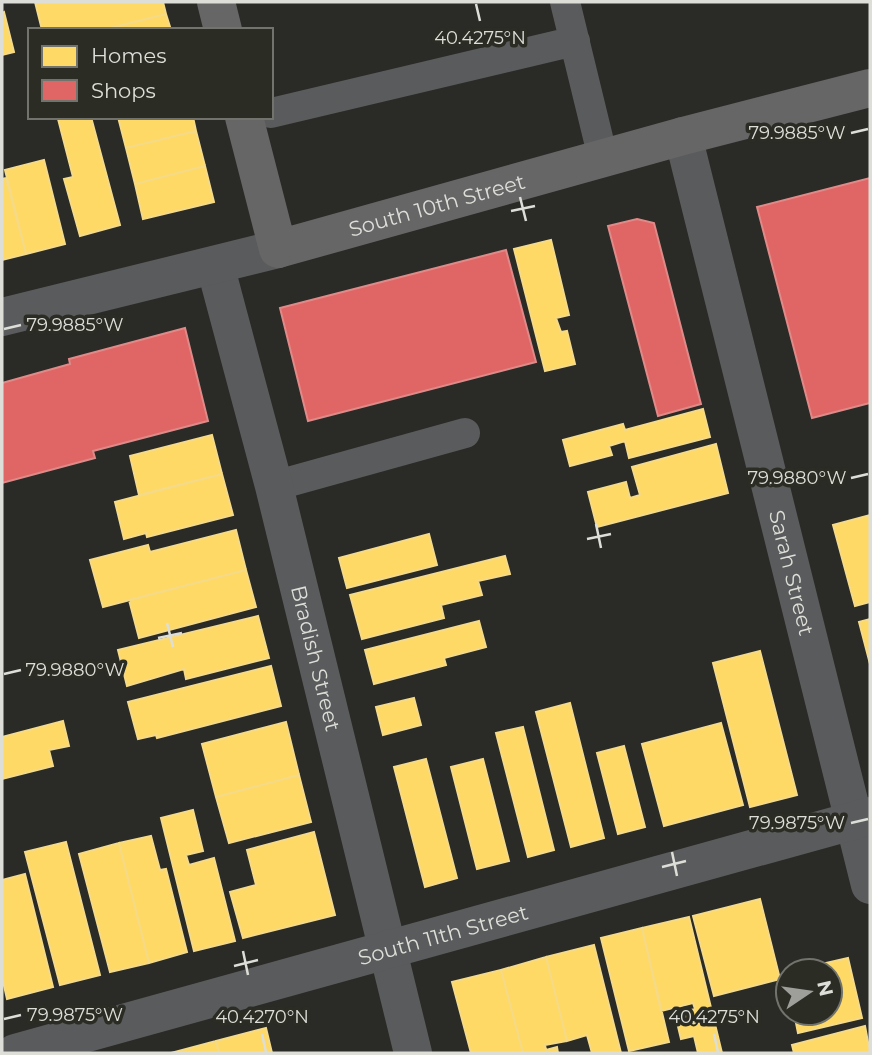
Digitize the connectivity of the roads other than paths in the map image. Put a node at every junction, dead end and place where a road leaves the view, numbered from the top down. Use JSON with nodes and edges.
{"nodes":[{"id":1,"x":216,"y":2,"type":"edge"},
{"id":2,"x":565,"y":2,"type":"edge"},
{"id":3,"x":222,"y":28,"type":"edge"},
{"id":4,"x":575,"y":41,"type":"junction"},
{"id":5,"x":870,"y":88,"type":"edge"},
{"id":6,"x":273,"y":113,"type":"edge"},
{"id":7,"x":254,"y":119,"type":"edge"},
{"id":8,"x":683,"y":136,"type":"junction"},
{"id":9,"x":603,"y":158,"type":"junction"},
{"id":10,"x":278,"y":249,"type":"junction"},
{"id":11,"x":215,"y":265,"type":"junction"},
{"id":12,"x":2,"y":317,"type":"edge"},
{"id":13,"x":466,"y":433,"type":"dead end"},
{"id":14,"x":274,"y":486,"type":"junction"},
{"id":15,"x":861,"y":818,"type":"edge"},
{"id":16,"x":870,"y":886,"type":"edge"},
{"id":17,"x":386,"y":950,"type":"junction"},
{"id":18,"x":15,"y":1053,"type":"edge"},
{"id":19,"x":413,"y":1053,"type":"edge"}],
"edges":[{"from":1,"to":3,"type":"main road"},
{"from":2,"to":4,"type":"lane"},
{"from":4,"to":6,"type":"lane"},
{"from":4,"to":9,"type":"lane"},
{"from":5,"to":8,"type":"main road","name":"South 10th Street"},
{"from":7,"to":10,"type":"main road"},
{"from":8,"to":9,"type":"main road","name":"South 10th Street"},
{"from":8,"to":15,"type":"street","name":"Sarah Street"},
{"from":9,"to":10,"type":"main road","name":"South 10th Street"},
{"from":10,"to":11,"type":"street","name":"South 10th Street"},
{"from":11,"to":12,"type":"street","name":"South 10th Street"},
{"from":11,"to":14,"type":"street","name":"Bradish Street"},
{"from":13,"to":14,"type":"lane"},
{"from":14,"to":17,"type":"street","name":"Bradish Street"},
{"from":15,"to":16,"type":"street","name":"Sarah Street"},
{"from":15,"to":17,"type":"street","name":"South 11th Street"},
{"from":17,"to":18,"type":"street","name":"South 11th Street"},
{"from":17,"to":19,"type":"street","name":"Bradish Street"}]}
